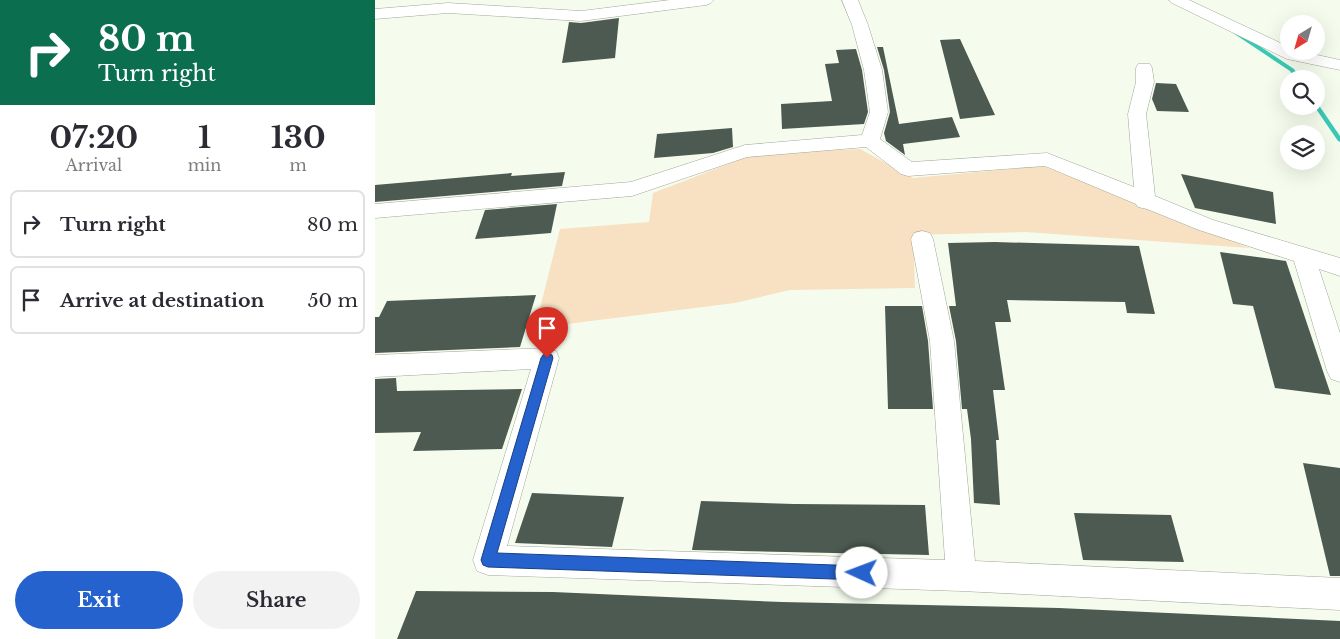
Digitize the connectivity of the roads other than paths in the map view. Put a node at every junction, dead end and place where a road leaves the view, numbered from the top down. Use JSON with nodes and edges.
{"nodes":[{"id":1,"x":706,"y":0,"type":"edge"},
{"id":2,"x":850,"y":0,"type":"edge"},
{"id":3,"x":1177,"y":0,"type":"edge"},
{"id":4,"x":375,"y":14,"type":"edge"},
{"id":5,"x":1340,"y":65,"type":"edge"},
{"id":6,"x":1145,"y":68,"type":"dead end"},
{"id":7,"x":870,"y":141,"type":"junction"},
{"id":8,"x":1145,"y":202,"type":"junction"},
{"id":9,"x":375,"y":211,"type":"edge"},
{"id":10,"x":923,"y":239,"type":"dead end"},
{"id":11,"x":1304,"y":256,"type":"junction"},
{"id":12,"x":1340,"y":267,"type":"edge"},
{"id":13,"x":375,"y":366,"type":"edge"},
{"id":14,"x":1340,"y":371,"type":"edge"},
{"id":15,"x":961,"y":576,"type":"junction"},
{"id":16,"x":1340,"y":594,"type":"edge"}],
"edges":[{"from":1,"to":4,"type":"street"},
{"from":2,"to":7,"type":"street"},
{"from":3,"to":5,"type":"street"},
{"from":6,"to":8,"type":"street"},
{"from":7,"to":8,"type":"street"},
{"from":7,"to":9,"type":"street"},
{"from":8,"to":11,"type":"street"},
{"from":10,"to":15,"type":"street"},
{"from":11,"to":12,"type":"street"},
{"from":11,"to":14,"type":"street"},
{"from":13,"to":15,"type":"street"},
{"from":15,"to":16,"type":"street"}]}
